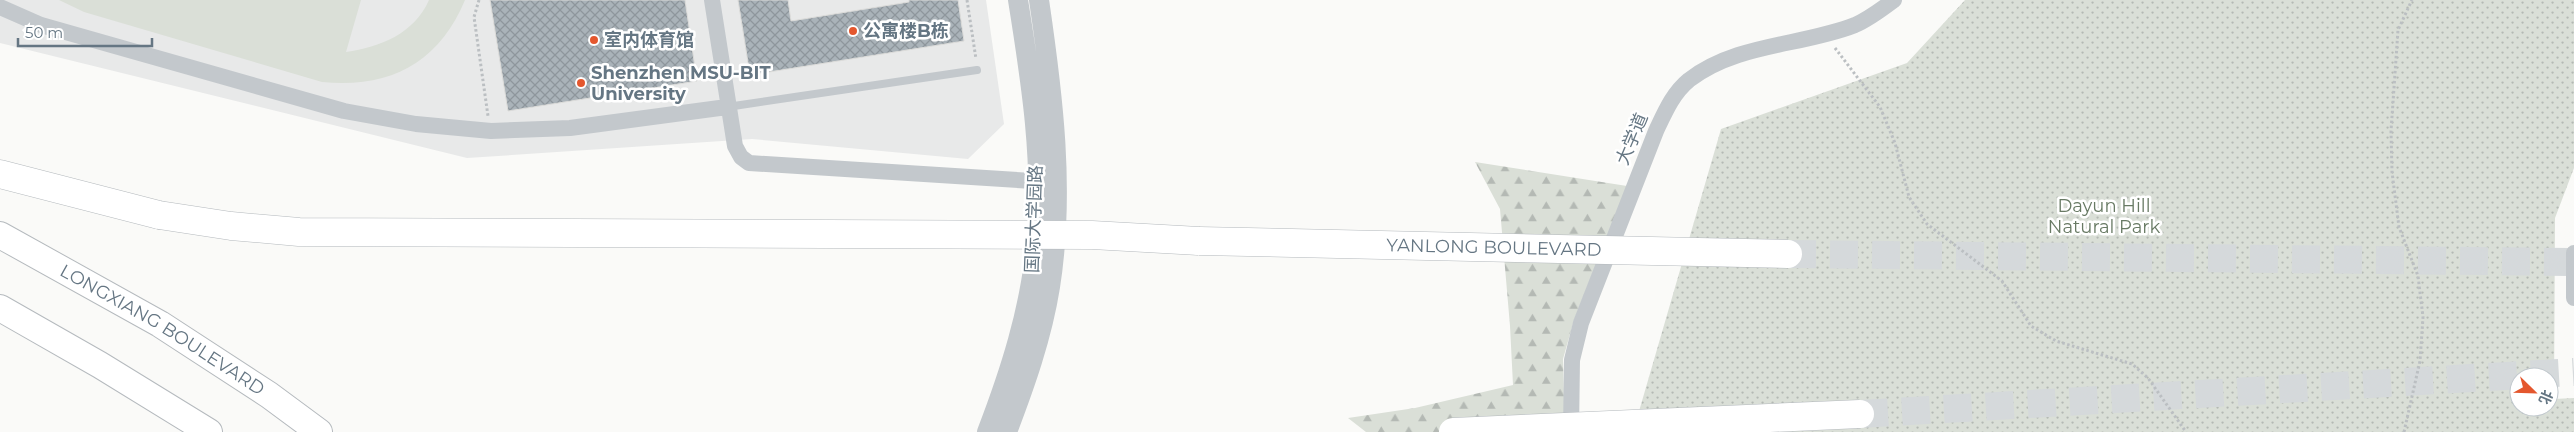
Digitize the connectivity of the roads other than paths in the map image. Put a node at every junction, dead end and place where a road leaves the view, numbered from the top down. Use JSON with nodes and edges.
{"nodes":[{"id":1,"x":712,"y":0,"type":"edge"},
{"id":2,"x":1018,"y":0,"type":"edge"},
{"id":3,"x":1038,"y":0,"type":"edge"},
{"id":4,"x":1894,"y":0,"type":"edge"},
{"id":5,"x":0,"y":7,"type":"edge"},
{"id":6,"x":977,"y":70,"type":"road end"},
{"id":7,"x":727,"y":106,"type":"junction"},
{"id":8,"x":0,"y":174,"type":"edge"},
{"id":9,"x":1047,"y":182,"type":"junction"},
{"id":10,"x":0,"y":235,"type":"edge"},
{"id":11,"x":2574,"y":253,"type":"edge"},
{"id":12,"x":1788,"y":254,"type":"tunnel mouth"},
{"id":13,"x":2574,"y":298,"type":"edge"},
{"id":14,"x":0,"y":308,"type":"edge"},
{"id":15,"x":1860,"y":414,"type":"tunnel mouth"},
{"id":16,"x":209,"y":432,"type":"edge"},
{"id":17,"x":319,"y":432,"type":"edge"},
{"id":18,"x":987,"y":432,"type":"edge"},
{"id":19,"x":1007,"y":432,"type":"edge"},
{"id":20,"x":1453,"y":432,"type":"edge"},
{"id":21,"x":1571,"y":432,"type":"edge"}],
"edges":[{"from":1,"to":7,"type":"street"},
{"from":2,"to":9,"type":"street","name":"国际大学园路"},
{"from":3,"to":9,"type":"street","name":"国际大学园路"},
{"from":4,"to":21,"type":"street","name":"大学道"},
{"from":5,"to":7,"type":"street"},
{"from":6,"to":7,"type":"lane"},
{"from":7,"to":9,"type":"street"},
{"from":8,"to":12,"type":"highway","name":"YANLONG BOULEVARD","bridge":true},
{"from":9,"to":18,"type":"street","name":"国际大学园路"},
{"from":9,"to":19,"type":"street","name":"国际大学园路"},
{"from":10,"to":17,"type":"main road","name":"LONGXIANG BOULEVARD"},
{"from":11,"to":13,"type":"street"},
{"from":14,"to":16,"type":"main road"},
{"from":15,"to":20,"type":"highway","bridge":true}]}
